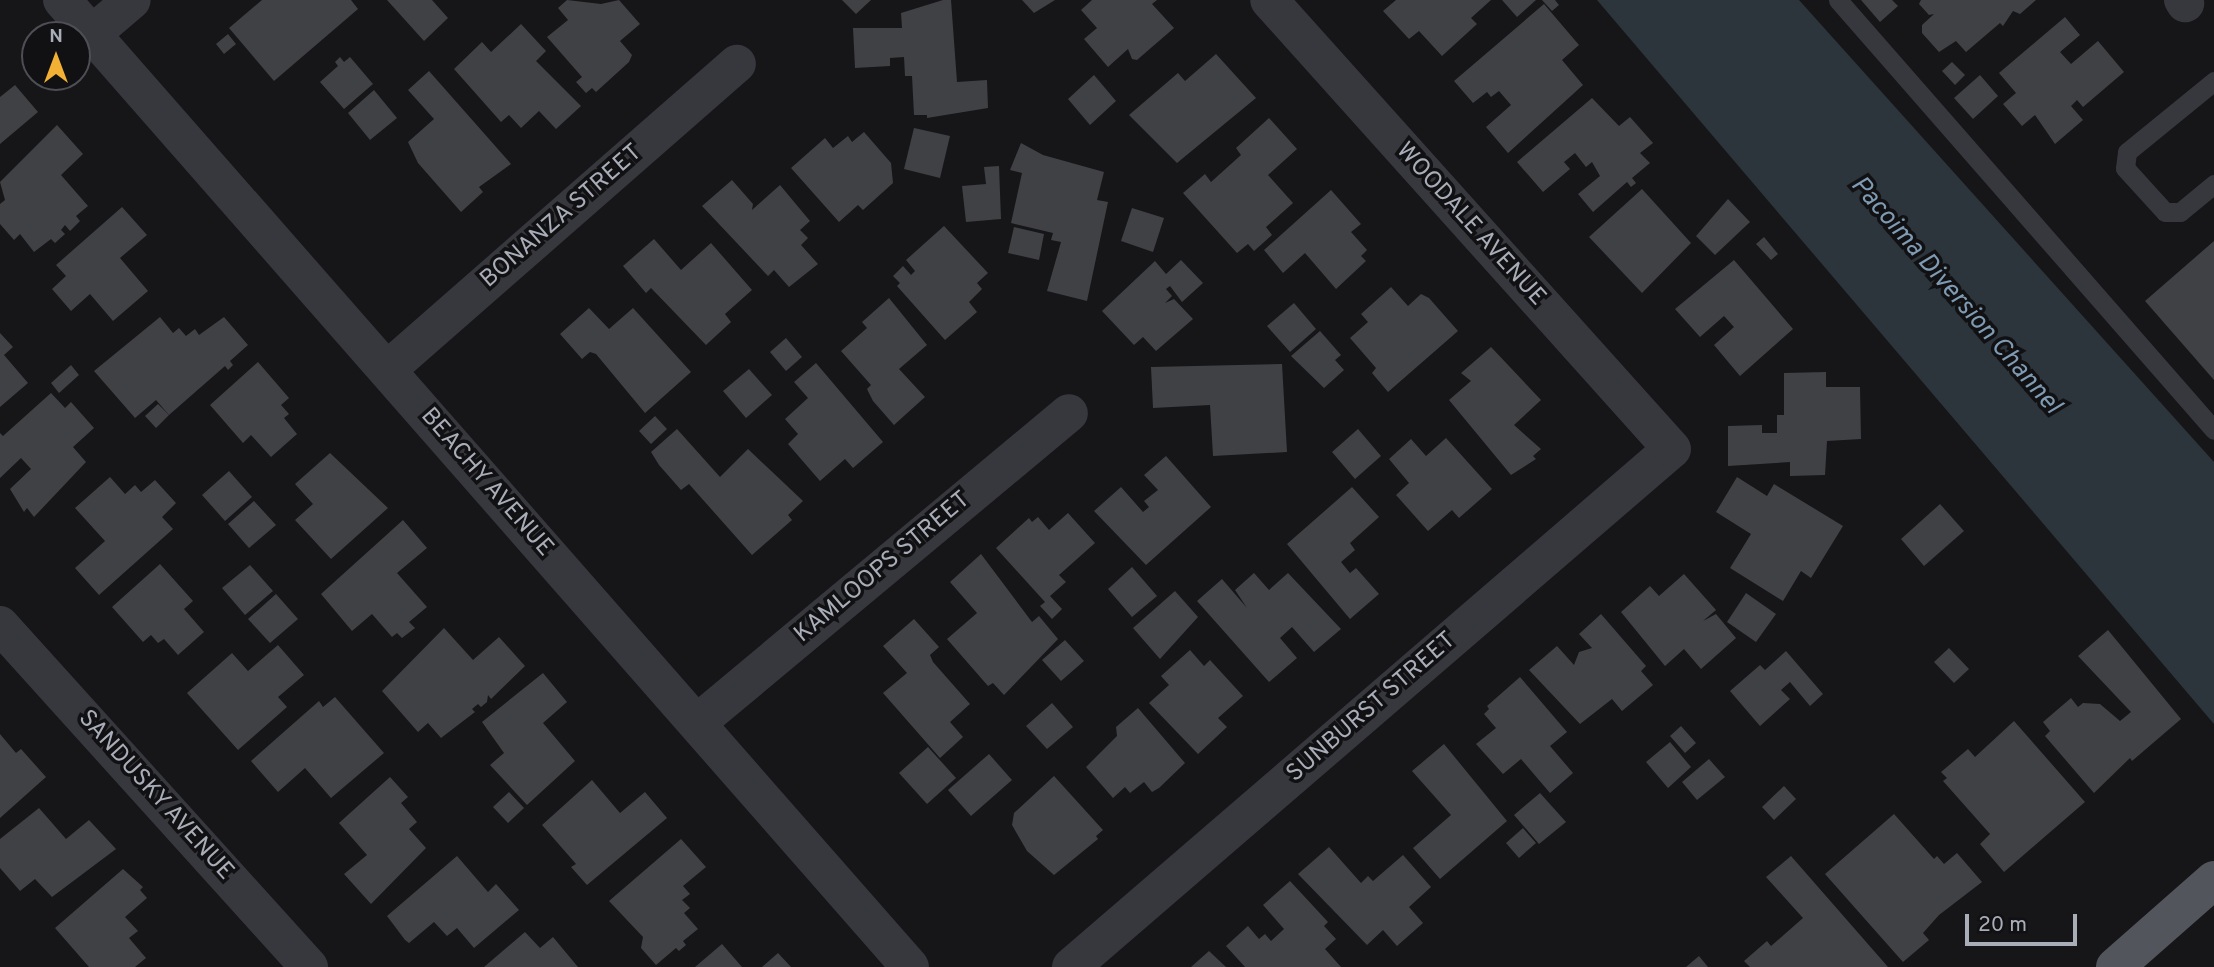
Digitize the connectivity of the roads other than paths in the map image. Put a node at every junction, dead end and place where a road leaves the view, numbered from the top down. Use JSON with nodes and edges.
{"nodes":[{"id":1,"x":62,"y":0,"type":"edge"},
{"id":2,"x":132,"y":0,"type":"edge"},
{"id":3,"x":1269,"y":0,"type":"edge"},
{"id":4,"x":1838,"y":0,"type":"edge"},
{"id":5,"x":92,"y":34,"type":"junction"},
{"id":6,"x":737,"y":64,"type":"dead end"},
{"id":7,"x":2214,"y":80,"type":"edge"},
{"id":8,"x":2214,"y":184,"type":"edge"},
{"id":9,"x":387,"y":370,"type":"junction"},
{"id":10,"x":1069,"y":413,"type":"dead end"},
{"id":11,"x":2214,"y":430,"type":"edge"},
{"id":12,"x":1672,"y":449,"type":"joint"},
{"id":13,"x":0,"y":625,"type":"edge"},
{"id":14,"x":697,"y":723,"type":"junction"},
{"id":15,"x":2214,"y":880,"type":"edge"},
{"id":16,"x":309,"y":967,"type":"edge"},
{"id":17,"x":910,"y":967,"type":"edge"},
{"id":18,"x":1071,"y":967,"type":"edge"},
{"id":19,"x":2115,"y":967,"type":"edge"}],
"edges":[{"from":1,"to":5,"type":"street","name":"BEACHY AVENUE"},
{"from":2,"to":5,"type":"street"},
{"from":3,"to":12,"type":"street","name":"WOODALE AVENUE"},
{"from":4,"to":11,"type":"lane"},
{"from":5,"to":9,"type":"street","name":"BEACHY AVENUE"},
{"from":6,"to":9,"type":"street","name":"BONANZA STREET"},
{"from":7,"to":8,"type":"lane"},
{"from":9,"to":14,"type":"street","name":"BEACHY AVENUE"},
{"from":10,"to":14,"type":"street","name":"KAMLOOPS STREET"},
{"from":12,"to":18,"type":"street","name":"SUNBURST STREET"},
{"from":13,"to":16,"type":"street","name":"SANDUSKY AVENUE"},
{"from":14,"to":17,"type":"street","name":"BEACHY AVENUE"},
{"from":15,"to":19,"type":"main road"}]}
